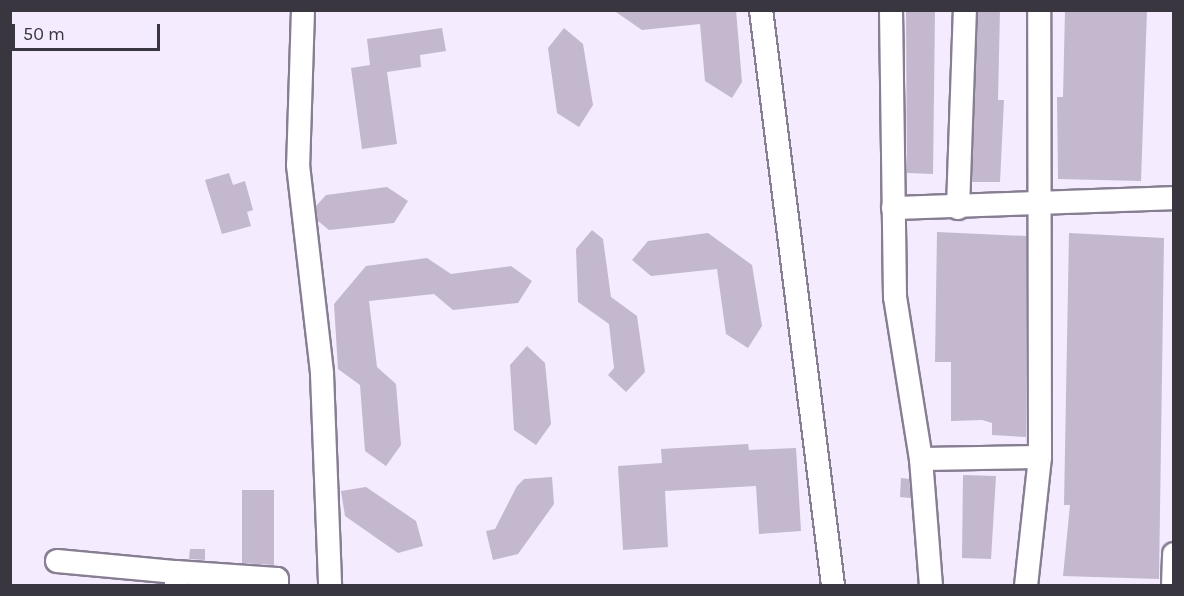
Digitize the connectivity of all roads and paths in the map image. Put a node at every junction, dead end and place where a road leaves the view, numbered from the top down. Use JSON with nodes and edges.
{"nodes":[{"id":1,"x":303,"y":10,"type":"edge"},
{"id":2,"x":761,"y":10,"type":"edge"},
{"id":3,"x":891,"y":10,"type":"edge"},
{"id":4,"x":965,"y":10,"type":"edge"},
{"id":5,"x":1039,"y":10,"type":"edge"},
{"id":6,"x":1173,"y":198,"type":"edge"},
{"id":7,"x":1040,"y":205,"type":"junction"},
{"id":8,"x":893,"y":208,"type":"junction"},
{"id":9,"x":957,"y":208,"type":"junction"},
{"id":10,"x":1040,"y":457,"type":"junction"},
{"id":11,"x":921,"y":459,"type":"junction"},
{"id":12,"x":1173,"y":554,"type":"edge"},
{"id":13,"x":57,"y":561,"type":"dead end"},
{"id":14,"x":176,"y":579,"type":"edge"},
{"id":15,"x":276,"y":585,"type":"edge"},
{"id":16,"x":330,"y":585,"type":"edge"},
{"id":17,"x":833,"y":585,"type":"edge"},
{"id":18,"x":931,"y":585,"type":"edge"},
{"id":19,"x":1026,"y":585,"type":"edge"},
{"id":20,"x":1173,"y":585,"type":"edge"}],
"edges":[{"from":1,"to":16,"type":"street"},
{"from":2,"to":17,"type":"street"},
{"from":3,"to":8,"type":"street"},
{"from":4,"to":9,"type":"street"},
{"from":5,"to":7,"type":"street"},
{"from":6,"to":7,"type":"street"},
{"from":7,"to":9,"type":"street"},
{"from":7,"to":10,"type":"street"},
{"from":8,"to":9,"type":"street"},
{"from":8,"to":11,"type":"street"},
{"from":10,"to":11,"type":"street"},
{"from":10,"to":19,"type":"street"},
{"from":11,"to":18,"type":"street"},
{"from":12,"to":20,"type":"street"},
{"from":13,"to":14,"type":"street"},
{"from":14,"to":15,"type":"street"}]}
